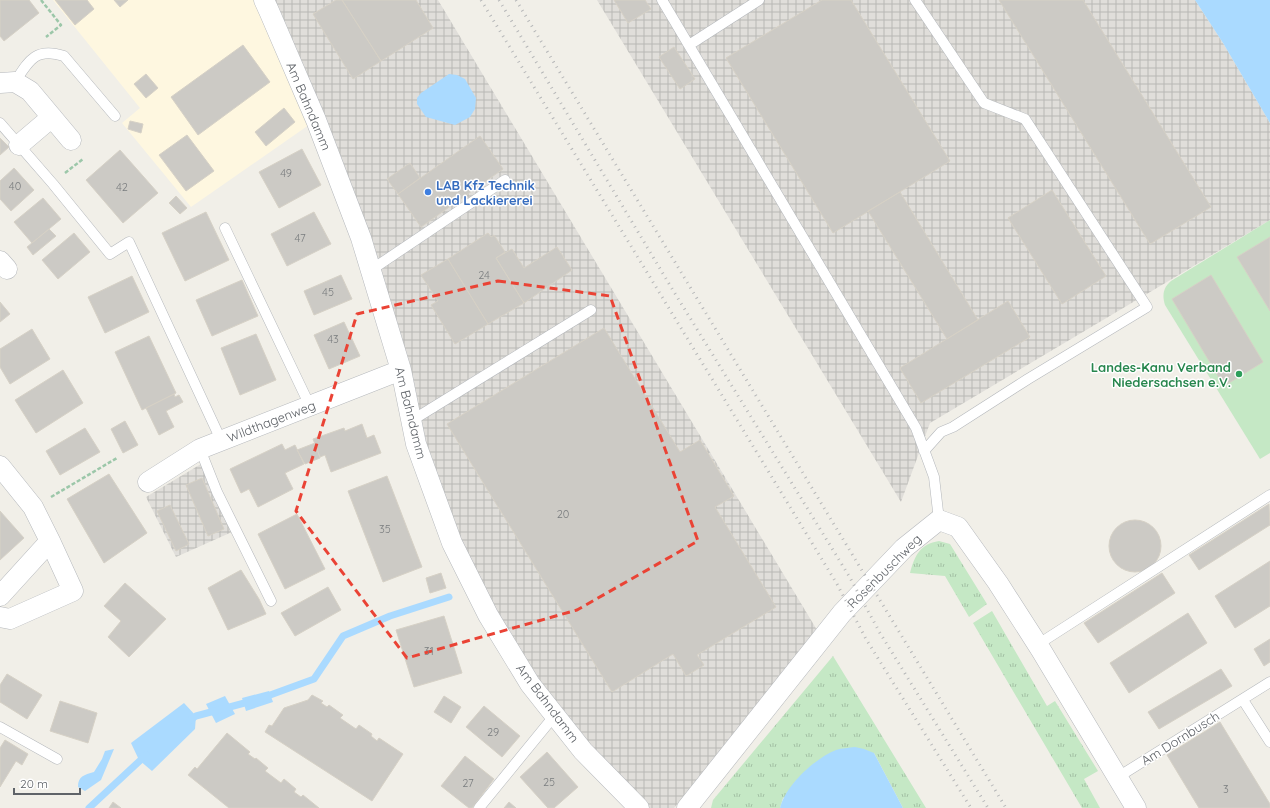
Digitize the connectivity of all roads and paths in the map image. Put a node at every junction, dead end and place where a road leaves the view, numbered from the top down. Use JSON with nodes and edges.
{"nodes":[{"id":1,"x":264,"y":0,"type":"edge"},
{"id":2,"x":662,"y":0,"type":"edge"},
{"id":3,"x":760,"y":0,"type":"edge"},
{"id":4,"x":915,"y":0,"type":"edge"},
{"id":5,"x":689,"y":45,"type":"junction"},
{"id":6,"x":8,"y":82,"type":"edge"},
{"id":7,"x":115,"y":116,"type":"dead end"},
{"id":8,"x":52,"y":117,"type":"junction"},
{"id":9,"x":0,"y":123,"type":"edge"},
{"id":10,"x":71,"y":140,"type":"dead end"},
{"id":11,"x":19,"y":145,"type":"junction"},
{"id":12,"x":505,"y":180,"type":"dead end"},
{"id":13,"x":225,"y":228,"type":"dead end"},
{"id":14,"x":371,"y":270,"type":"junction"},
{"id":15,"x":591,"y":310,"type":"dead end"},
{"id":16,"x":401,"y":370,"type":"junction"},
{"id":17,"x":310,"y":406,"type":"junction"},
{"id":18,"x":411,"y":421,"type":"junction"},
{"id":19,"x":221,"y":440,"type":"junction"},
{"id":20,"x":200,"y":449,"type":"junction"},
{"id":21,"x":924,"y":451,"type":"junction"},
{"id":22,"x":117,"y":458,"type":"dead end"},
{"id":23,"x":0,"y":466,"type":"edge"},
{"id":24,"x":148,"y":482,"type":"dead end"},
{"id":25,"x":1270,"y":494,"type":"edge"},
{"id":26,"x":33,"y":507,"type":"junction"},
{"id":27,"x":939,"y":520,"type":"junction"},
{"id":28,"x":50,"y":541,"type":"junction"},
{"id":29,"x":0,"y":596,"type":"edge"},
{"id":30,"x":271,"y":601,"type":"dead end"},
{"id":31,"x":0,"y":617,"type":"edge"},
{"id":32,"x":1037,"y":645,"type":"junction"},
{"id":33,"x":1270,"y":682,"type":"edge"},
{"id":34,"x":1243,"y":700,"type":"junction"},
{"id":35,"x":555,"y":715,"type":"junction"},
{"id":36,"x":0,"y":728,"type":"edge"},
{"id":37,"x":1270,"y":742,"type":"edge"},
{"id":38,"x":57,"y":758,"type":"dead end"},
{"id":39,"x":1118,"y":777,"type":"junction"},
{"id":40,"x":478,"y":808,"type":"edge"},
{"id":41,"x":639,"y":808,"type":"edge"},
{"id":42,"x":687,"y":808,"type":"edge"},
{"id":43,"x":1136,"y":808,"type":"edge"}],
"edges":[{"from":1,"to":14,"type":"street","name":"Am Bahndamm"},
{"from":2,"to":5,"type":"lane"},
{"from":3,"to":5,"type":"lane"},
{"from":4,"to":21,"type":"lane"},
{"from":5,"to":21,"type":"lane"},
{"from":6,"to":7,"type":"lane"},
{"from":6,"to":8,"type":"street"},
{"from":8,"to":10,"type":"street"},
{"from":8,"to":11,"type":"street"},
{"from":9,"to":11,"type":"lane"},
{"from":11,"to":19,"type":"lane"},
{"from":12,"to":14,"type":"lane"},
{"from":13,"to":17,"type":"lane"},
{"from":14,"to":16,"type":"street","name":"Am Bahndamm"},
{"from":15,"to":18,"type":"lane"},
{"from":16,"to":17,"type":"street","name":"Wildthagenweg"},
{"from":16,"to":18,"type":"street","name":"Am Bahndamm"},
{"from":17,"to":19,"type":"street","name":"Wildthagenweg"},
{"from":18,"to":35,"type":"street","name":"Am Bahndamm"},
{"from":19,"to":20,"type":"street","name":"Wildthagenweg"},
{"from":20,"to":24,"type":"street","name":"Wildthagenweg"},
{"from":20,"to":30,"type":"lane"},
{"from":21,"to":27,"type":"lane"},
{"from":22,"to":26,"type":"path"},
{"from":23,"to":26,"type":"street"},
{"from":25,"to":32,"type":"lane"},
{"from":26,"to":28,"type":"street"},
{"from":27,"to":32,"type":"street"},
{"from":27,"to":42,"type":"street","name":"Rosenbuschweg"},
{"from":28,"to":29,"type":"street"},
{"from":28,"to":31,"type":"street"},
{"from":32,"to":39,"type":"street"},
{"from":33,"to":34,"type":"lane","name":"Am Dornbusch"},
{"from":34,"to":37,"type":"lane"},
{"from":34,"to":39,"type":"lane","name":"Am Dornbusch"},
{"from":35,"to":40,"type":"lane"},
{"from":35,"to":41,"type":"street","name":"Am Bahndamm"},
{"from":36,"to":38,"type":"lane"},
{"from":39,"to":43,"type":"street"}]}
